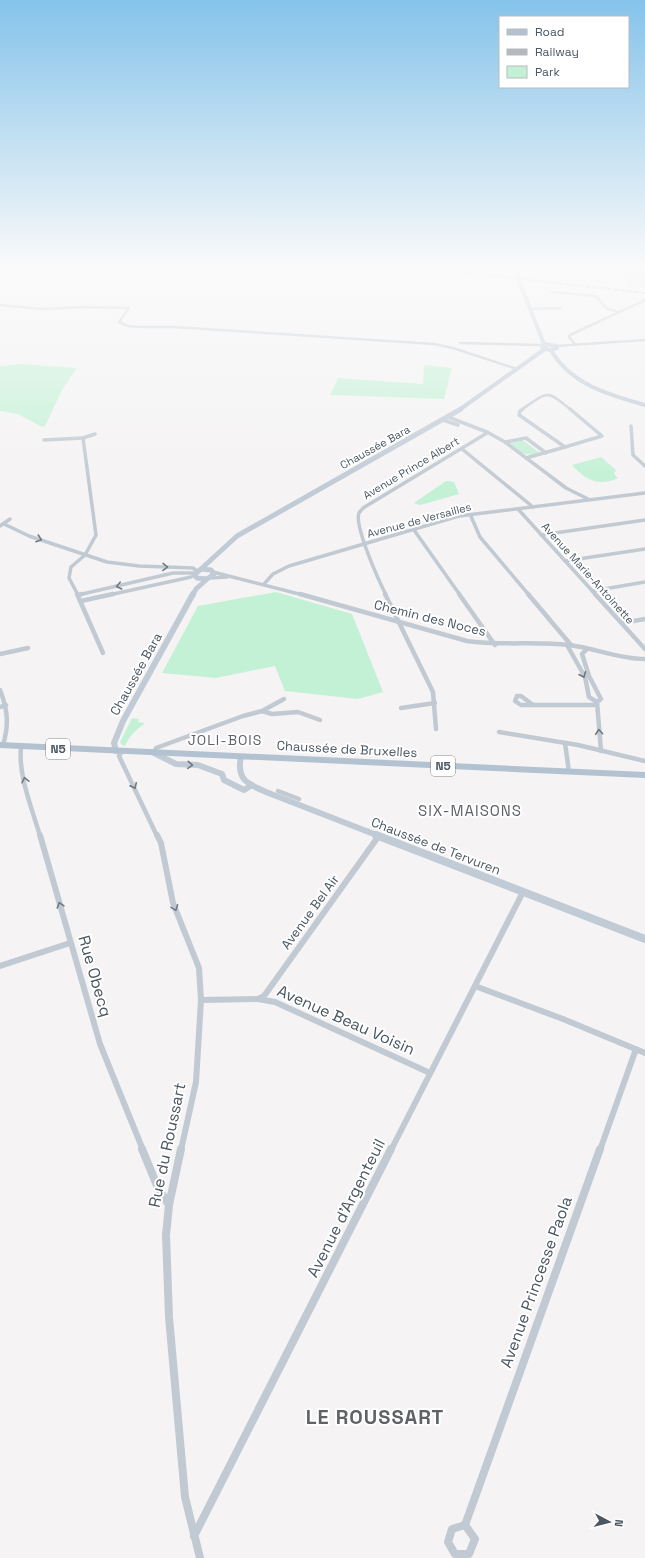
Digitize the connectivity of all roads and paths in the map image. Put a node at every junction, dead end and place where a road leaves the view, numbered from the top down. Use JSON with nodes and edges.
{"nodes":[{"id":1,"x":393,"y":341,"type":"edge"},
{"id":2,"x":542,"y":341,"type":"edge"},
{"id":3,"x":572,"y":341,"type":"edge"},
{"id":4,"x":633,"y":341,"type":"edge"},
{"id":5,"x":460,"y":343,"type":"dead end"},
{"id":6,"x":575,"y":344,"type":"junction"},
{"id":7,"x":543,"y":345,"type":"junction"},
{"id":8,"x":556,"y":346,"type":"junction"},
{"id":9,"x":551,"y":350,"type":"junction"},
{"id":10,"x":517,"y":369,"type":"junction"},
{"id":11,"x":645,"y":405,"type":"edge"},
{"id":12,"x":445,"y":418,"type":"junction"},
{"id":13,"x":631,"y":426,"type":"dead end"},
{"id":14,"x":487,"y":433,"type":"junction"},
{"id":15,"x":95,"y":434,"type":"dead end"},
{"id":16,"x":83,"y":438,"type":"junction"},
{"id":17,"x":44,"y":440,"type":"dead end"},
{"id":18,"x":505,"y":442,"type":"junction"},
{"id":19,"x":566,"y":448,"type":"junction"},
{"id":20,"x":462,"y":449,"type":"junction"},
{"id":21,"x":546,"y":453,"type":"junction"},
{"id":22,"x":526,"y":458,"type":"junction"},
{"id":23,"x":645,"y":466,"type":"edge"},
{"id":24,"x":645,"y":493,"type":"edge"},
{"id":25,"x":588,"y":499,"type":"junction"},
{"id":26,"x":533,"y":507,"type":"junction"},
{"id":27,"x":518,"y":509,"type":"junction"},
{"id":28,"x":470,"y":514,"type":"junction"},
{"id":29,"x":10,"y":519,"type":"dead end"},
{"id":30,"x":645,"y":520,"type":"edge"},
{"id":31,"x":2,"y":525,"type":"edge"},
{"id":32,"x":414,"y":530,"type":"junction"},
{"id":33,"x":542,"y":535,"type":"junction"},
{"id":34,"x":364,"y":545,"type":"junction"},
{"id":35,"x":645,"y":549,"type":"edge"},
{"id":36,"x":85,"y":555,"type":"junction"},
{"id":37,"x":214,"y":558,"type":"junction"},
{"id":38,"x":565,"y":561,"type":"junction"},
{"id":39,"x":212,"y":571,"type":"junction"},
{"id":40,"x":170,"y":574,"type":"junction"},
{"id":41,"x":197,"y":574,"type":"junction"},
{"id":42,"x":236,"y":577,"type":"junction"},
{"id":43,"x":208,"y":579,"type":"junction"},
{"id":44,"x":172,"y":580,"type":"junction"},
{"id":45,"x":645,"y":582,"type":"edge"},
{"id":46,"x":264,"y":584,"type":"junction"},
{"id":47,"x":196,"y":589,"type":"junction"},
{"id":48,"x":592,"y":591,"type":"junction"},
{"id":49,"x":78,"y":595,"type":"junction"},
{"id":50,"x":81,"y":601,"type":"junction"},
{"id":51,"x":645,"y":619,"type":"edge"},
{"id":52,"x":399,"y":622,"type":"junction"},
{"id":53,"x":622,"y":623,"type":"junction"},
{"id":54,"x":495,"y":645,"type":"junction"},
{"id":55,"x":569,"y":645,"type":"junction"},
{"id":56,"x":28,"y":648,"type":"dead end"},
{"id":57,"x":587,"y":649,"type":"junction"},
{"id":58,"x":645,"y":649,"type":"edge"},
{"id":59,"x":103,"y":653,"type":"dead end"},
{"id":60,"x":0,"y":654,"type":"edge"},
{"id":61,"x":645,"y":659,"type":"edge"},
{"id":62,"x":0,"y":690,"type":"edge"},
{"id":63,"x":284,"y":699,"type":"dead end"},
{"id":64,"x":435,"y":703,"type":"junction"},
{"id":65,"x":597,"y":703,"type":"junction"},
{"id":66,"x":533,"y":704,"type":"dead end"},
{"id":67,"x":6,"y":705,"type":"junction"},
{"id":68,"x":0,"y":706,"type":"edge"},
{"id":69,"x":401,"y":708,"type":"dead end"},
{"id":70,"x":262,"y":711,"type":"junction"},
{"id":71,"x":320,"y":720,"type":"dead end"},
{"id":72,"x":436,"y":729,"type":"dead end"},
{"id":73,"x":499,"y":732,"type":"dead end"},
{"id":74,"x":565,"y":743,"type":"junction"},
{"id":75,"x":1,"y":745,"type":"edge"},
{"id":76,"x":21,"y":747,"type":"junction"},
{"id":77,"x":119,"y":751,"type":"junction"},
{"id":78,"x":601,"y":751,"type":"junction"},
{"id":79,"x":154,"y":753,"type":"junction"},
{"id":80,"x":241,"y":757,"type":"junction"},
{"id":81,"x":645,"y":761,"type":"edge"},
{"id":82,"x":569,"y":772,"type":"junction"},
{"id":83,"x":645,"y":775,"type":"edge"},
{"id":84,"x":252,"y":785,"type":"junction"},
{"id":85,"x":278,"y":791,"type":"dead end"},
{"id":86,"x":300,"y":799,"type":"dead end"},
{"id":87,"x":378,"y":836,"type":"junction"},
{"id":88,"x":523,"y":892,"type":"junction"},
{"id":89,"x":645,"y":939,"type":"edge"},
{"id":90,"x":70,"y":943,"type":"junction"},
{"id":91,"x":0,"y":966,"type":"edge"},
{"id":92,"x":475,"y":986,"type":"junction"},
{"id":93,"x":258,"y":999,"type":"junction"},
{"id":94,"x":201,"y":1000,"type":"junction"},
{"id":95,"x":636,"y":1049,"type":"junction"},
{"id":96,"x":645,"y":1053,"type":"edge"},
{"id":97,"x":430,"y":1073,"type":"junction"},
{"id":98,"x":169,"y":1205,"type":"junction"},
{"id":99,"x":465,"y":1525,"type":"dead end"},
{"id":100,"x":194,"y":1536,"type":"junction"},
{"id":101,"x":200,"y":1558,"type":"edge"}],
"edges":[{"from":1,"to":10,"type":"street"},
{"from":2,"to":7,"type":"main road"},
{"from":3,"to":6,"type":"street"},
{"from":4,"to":6,"type":"street"},
{"from":5,"to":7,"type":"street"},
{"from":6,"to":8,"type":"street"},
{"from":7,"to":8,"type":"main road"},
{"from":7,"to":9,"type":"main road"},
{"from":7,"to":10,"type":"main road","name":"Chaussée Bara"},
{"from":8,"to":9,"type":"main road"},
{"from":9,"to":11,"type":"main road"},
{"from":10,"to":12,"type":"main road","name":"Chaussée Bara"},
{"from":12,"to":14,"type":"street"},
{"from":12,"to":37,"type":"main road","name":"Chaussée Bara"},
{"from":13,"to":23,"type":"street"},
{"from":14,"to":18,"type":"street"},
{"from":14,"to":20,"type":"street","name":"Avenue Prince Albert"},
{"from":15,"to":16,"type":"street"},
{"from":16,"to":17,"type":"street"},
{"from":16,"to":36,"type":"street"},
{"from":18,"to":21,"type":"street"},
{"from":18,"to":22,"type":"street"},
{"from":19,"to":19,"type":"street"},
{"from":19,"to":21,"type":"street"},
{"from":20,"to":26,"type":"street"},
{"from":20,"to":34,"type":"street","name":"Avenue Prince Albert"},
{"from":21,"to":22,"type":"street"},
{"from":22,"to":25,"type":"street"},
{"from":24,"to":25,"type":"street","name":"Avenue de Versailles"},
{"from":25,"to":26,"type":"street","name":"Avenue de Versailles"},
{"from":26,"to":27,"type":"street","name":"Avenue de Versailles"},
{"from":27,"to":28,"type":"street","name":"Avenue de Versailles"},
{"from":27,"to":33,"type":"street","name":"Avenue Marie-Antoinette"},
{"from":28,"to":32,"type":"street","name":"Avenue de Versailles"},
{"from":28,"to":55,"type":"street"},
{"from":29,"to":31,"type":"street"},
{"from":30,"to":33,"type":"street"},
{"from":31,"to":36,"type":"street","one_way":true},
{"from":32,"to":34,"type":"street","name":"Avenue de Versailles"},
{"from":32,"to":54,"type":"street"},
{"from":33,"to":38,"type":"street","name":"Avenue Marie-Antoinette"},
{"from":34,"to":46,"type":"street","name":"Avenue de Versailles"},
{"from":34,"to":52,"type":"street","name":"Avenue Prince Albert"},
{"from":35,"to":38,"type":"street"},
{"from":36,"to":41,"type":"street","one_way":true},
{"from":36,"to":49,"type":"street"},
{"from":37,"to":39,"type":"main road","name":"Chaussée Bara"},
{"from":37,"to":41,"type":"main road","name":"Chaussée Bara"},
{"from":38,"to":48,"type":"street","name":"Avenue Marie-Antoinette"},
{"from":39,"to":41,"type":"main road"},
{"from":39,"to":42,"type":"street","name":"Chemin des Noces"},
{"from":39,"to":43,"type":"main road","name":"Chaussée Bara"},
{"from":40,"to":41,"type":"street"},
{"from":40,"to":44,"type":"street"},
{"from":40,"to":49,"type":"street","one_way":true},
{"from":41,"to":43,"type":"main road"},
{"from":41,"to":44,"type":"street"},
{"from":41,"to":47,"type":"main road","name":"Chaussée Bara"},
{"from":42,"to":43,"type":"street","name":"Chemin des Noces"},
{"from":42,"to":46,"type":"street","name":"Chemin des Noces"},
{"from":43,"to":47,"type":"main road","name":"Chaussée Bara"},
{"from":44,"to":50,"type":"street"},
{"from":45,"to":48,"type":"street"},
{"from":46,"to":52,"type":"street","name":"Chemin des Noces"},
{"from":47,"to":77,"type":"main road","name":"Chaussée Bara"},
{"from":48,"to":53,"type":"street","name":"Avenue Marie-Antoinette"},
{"from":49,"to":50,"type":"street"},
{"from":50,"to":59,"type":"street"},
{"from":51,"to":53,"type":"street"},
{"from":52,"to":54,"type":"street","name":"Chemin des Noces"},
{"from":52,"to":64,"type":"street","name":"Avenue Prince Albert"},
{"from":53,"to":58,"type":"street","name":"Avenue Marie-Antoinette"},
{"from":54,"to":55,"type":"street","name":"Chemin des Noces"},
{"from":55,"to":57,"type":"street","name":"Chemin des Noces"},
{"from":55,"to":65,"type":"street","one_way":true},
{"from":56,"to":60,"type":"street"},
{"from":57,"to":61,"type":"street","name":"Chemin des Noces"},
{"from":57,"to":65,"type":"street"},
{"from":62,"to":67,"type":"street"},
{"from":63,"to":70,"type":"street"},
{"from":64,"to":69,"type":"street"},
{"from":64,"to":72,"type":"street","name":"Avenue Prince Albert"},
{"from":65,"to":66,"type":"street"},
{"from":78,"to":65,"type":"street","one_way":true},
{"from":67,"to":68,"type":"street"},
{"from":67,"to":75,"type":"street"},
{"from":70,"to":71,"type":"street"},
{"from":70,"to":79,"type":"street"},
{"from":73,"to":74,"type":"street"},
{"from":74,"to":78,"type":"street"},
{"from":74,"to":82,"type":"street"},
{"from":75,"to":76,"type":"main road","name":"Chaussée de Bruxelles","number":"N5"},
{"from":76,"to":77,"type":"main road","name":"Chaussée de Bruxelles","number":"N5"},
{"from":90,"to":76,"type":"street","name":"Rue Obecq","one_way":true},
{"from":77,"to":79,"type":"main road","name":"Chaussée de Bruxelles","number":"N5"},
{"from":77,"to":94,"type":"street","name":"Rue du Roussart","one_way":true},
{"from":78,"to":81,"type":"street"},
{"from":79,"to":80,"type":"main road","name":"Chaussée de Bruxelles","number":"N5"},
{"from":79,"to":84,"type":"main road","one_way":true},
{"from":80,"to":82,"type":"main road","name":"Chaussée de Bruxelles","number":"N5"},
{"from":80,"to":84,"type":"main road","name":"Chaussée de Tervuren"},
{"from":82,"to":83,"type":"main road","name":"Chaussée de Bruxelles","number":"N5"},
{"from":84,"to":87,"type":"main road","name":"Chaussée de Tervuren"},
{"from":85,"to":86,"type":"street"},
{"from":87,"to":88,"type":"main road","name":"Chaussée de Tervuren"},
{"from":87,"to":93,"type":"street","name":"Avenue Bel Air"},
{"from":88,"to":89,"type":"main road","name":"Chaussée de Tervuren"},
{"from":88,"to":92,"type":"street","name":"Avenue d'Argenteuil"},
{"from":90,"to":91,"type":"street"},
{"from":90,"to":98,"type":"street","name":"Rue Obecq"},
{"from":92,"to":95,"type":"street"},
{"from":92,"to":97,"type":"street","name":"Avenue d'Argenteuil"},
{"from":93,"to":94,"type":"street","name":"Avenue Beau Voisin"},
{"from":93,"to":97,"type":"street","name":"Avenue Beau Voisin"},
{"from":94,"to":98,"type":"street","name":"Rue du Roussart"},
{"from":95,"to":96,"type":"street"},
{"from":95,"to":99,"type":"street","name":"Avenue Princesse Paola"},
{"from":97,"to":100,"type":"street","name":"Avenue d'Argenteuil"},
{"from":98,"to":100,"type":"street","name":"Rue du Roussart"},
{"from":100,"to":101,"type":"street","name":"Rue du Roussart"}]}
